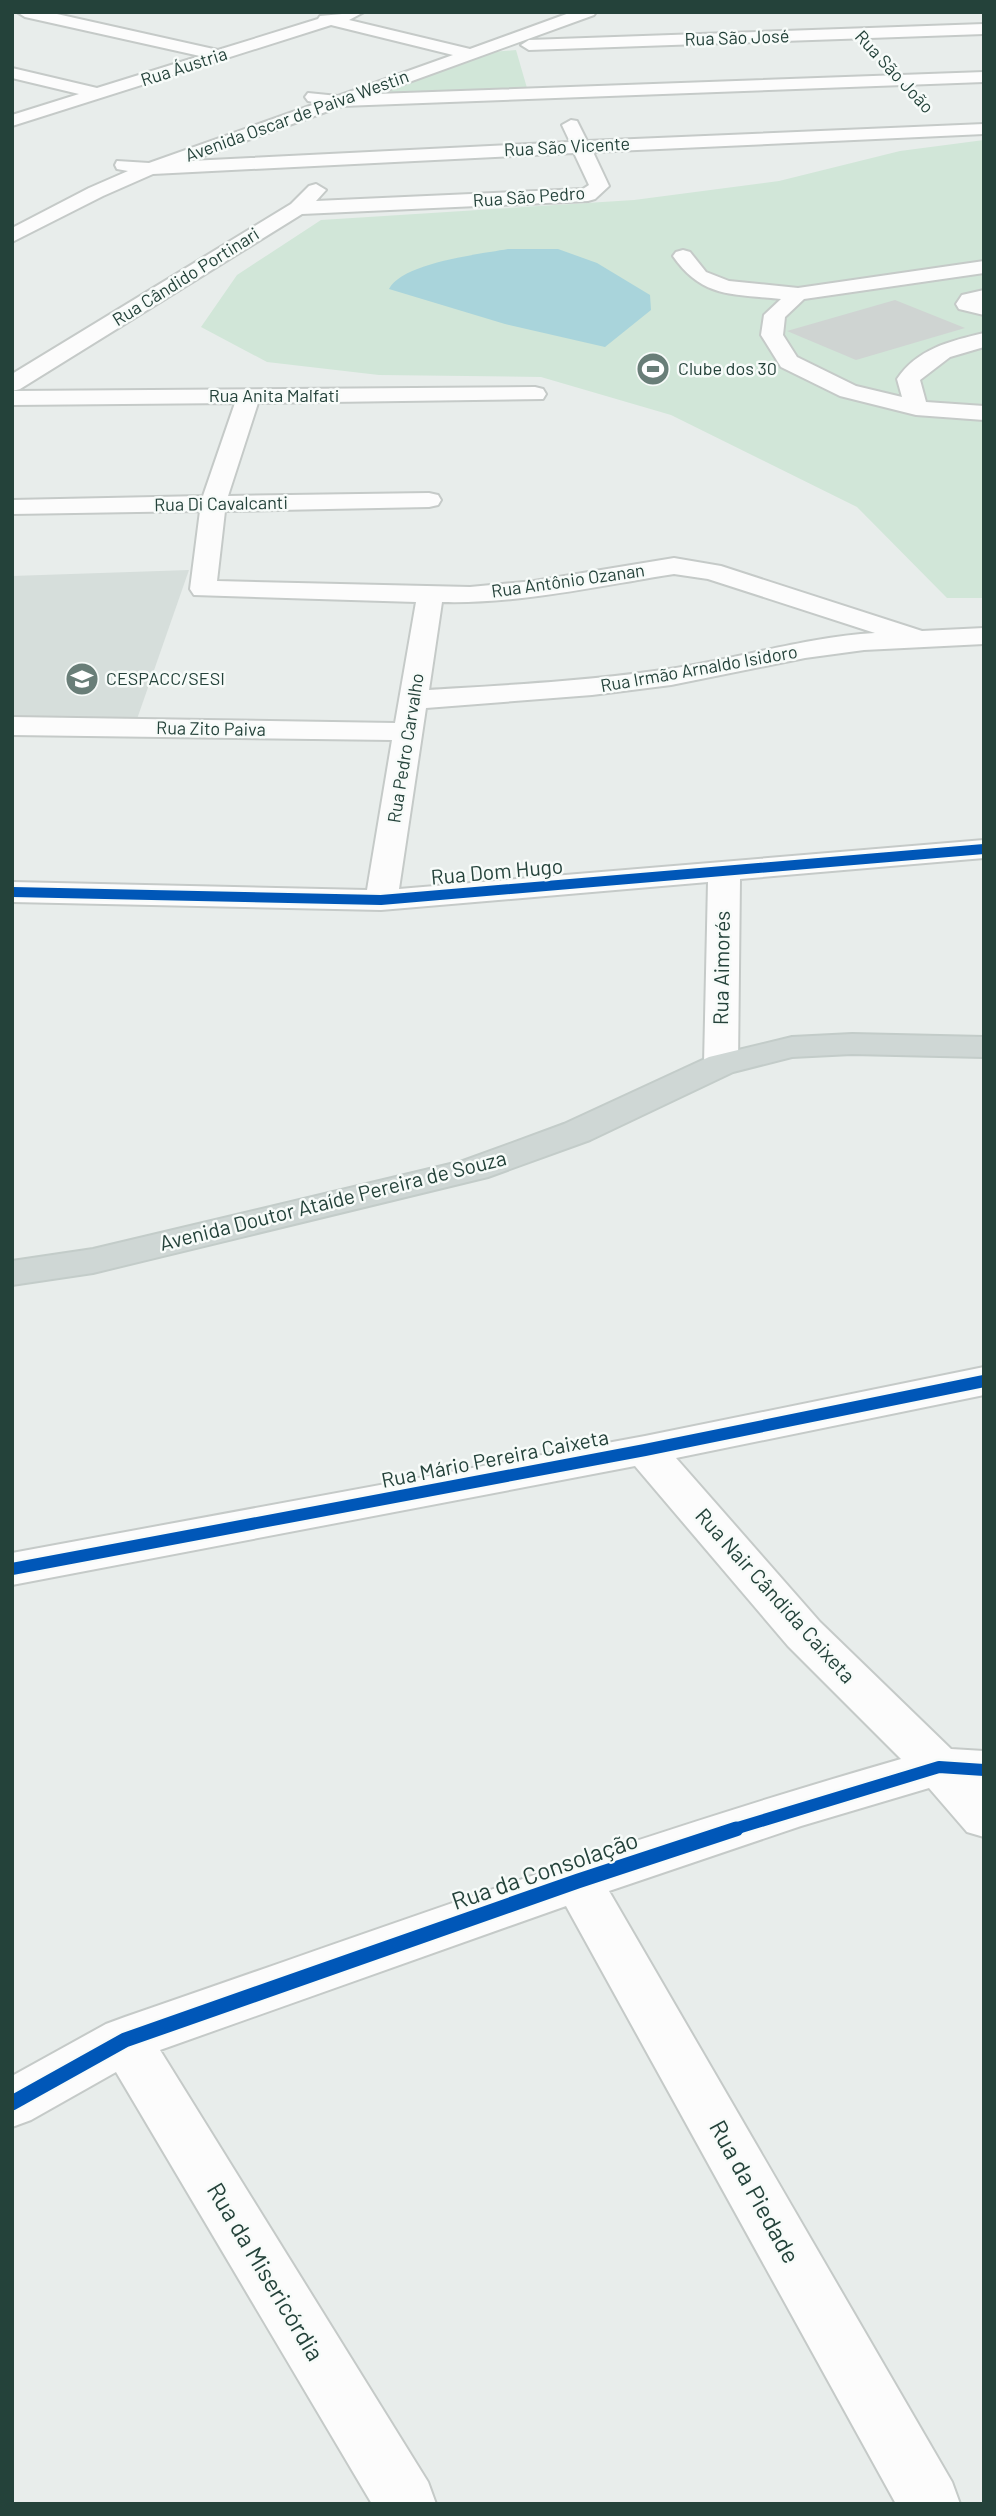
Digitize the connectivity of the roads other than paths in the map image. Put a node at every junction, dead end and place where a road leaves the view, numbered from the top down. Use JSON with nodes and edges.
{"nodes":[{"id":1,"x":25,"y":12,"type":"edge"},
{"id":2,"x":293,"y":12,"type":"edge"},
{"id":3,"x":356,"y":12,"type":"edge"},
{"id":4,"x":550,"y":12,"type":"edge"},
{"id":5,"x":588,"y":12,"type":"edge"},
{"id":6,"x":840,"y":12,"type":"edge"},
{"id":7,"x":331,"y":20,"type":"junction"},
{"id":8,"x":984,"y":29,"type":"edge"},
{"id":9,"x":857,"y":34,"type":"junction"},
{"id":10,"x":531,"y":45,"type":"junction"},
{"id":11,"x":490,"y":47,"type":"junction"},
{"id":12,"x":462,"y":48,"type":"junction"},
{"id":13,"x":218,"y":55,"type":"junction"},
{"id":14,"x":12,"y":73,"type":"edge"},
{"id":15,"x":984,"y":77,"type":"edge"},
{"id":16,"x":900,"y":81,"type":"junction"},
{"id":17,"x":552,"y":91,"type":"junction"},
{"id":18,"x":99,"y":94,"type":"junction"},
{"id":19,"x":314,"y":97,"type":"junction"},
{"id":20,"x":338,"y":101,"type":"junction"},
{"id":21,"x":12,"y":121,"type":"edge"},
{"id":22,"x":984,"y":129,"type":"edge"},
{"id":23,"x":948,"y":130,"type":"junction"},
{"id":24,"x":583,"y":146,"type":"junction"},
{"id":25,"x":350,"y":157,"type":"junction"},
{"id":26,"x":124,"y":165,"type":"junction"},
{"id":27,"x":150,"y":169,"type":"junction"},
{"id":28,"x":298,"y":208,"type":"junction"},
{"id":29,"x":12,"y":219,"type":"edge"},
{"id":30,"x":12,"y":236,"type":"edge"},
{"id":31,"x":683,"y":256,"type":"dead end"},
{"id":32,"x":984,"y":267,"type":"edge"},
{"id":33,"x":798,"y":294,"type":"junction"},
{"id":34,"x":984,"y":296,"type":"edge"},
{"id":35,"x":984,"y":309,"type":"edge"},
{"id":36,"x":984,"y":340,"type":"edge"},
{"id":37,"x":12,"y":384,"type":"edge"},
{"id":38,"x":535,"y":394,"type":"dead end"},
{"id":39,"x":249,"y":397,"type":"junction"},
{"id":40,"x":12,"y":398,"type":"edge"},
{"id":41,"x":916,"y":408,"type":"junction"},
{"id":42,"x":984,"y":413,"type":"edge"},
{"id":43,"x":429,"y":500,"type":"dead end"},
{"id":44,"x":213,"y":504,"type":"junction"},
{"id":45,"x":12,"y":507,"type":"edge"},
{"id":46,"x":430,"y":595,"type":"junction"},
{"id":47,"x":984,"y":636,"type":"edge"},
{"id":48,"x":923,"y":640,"type":"junction"},
{"id":49,"x":414,"y":700,"type":"junction"},
{"id":50,"x":12,"y":726,"type":"edge"},
{"id":51,"x":410,"y":732,"type":"junction"},
{"id":52,"x":984,"y":849,"type":"edge"},
{"id":53,"x":724,"y":873,"type":"junction"},
{"id":54,"x":12,"y":891,"type":"edge"},
{"id":55,"x":381,"y":900,"type":"junction"},
{"id":56,"x":984,"y":1047,"type":"edge"},
{"id":57,"x":721,"y":1064,"type":"junction"},
{"id":58,"x":12,"y":1273,"type":"edge"},
{"id":59,"x":984,"y":1381,"type":"edge"},
{"id":60,"x":645,"y":1450,"type":"junction"},
{"id":61,"x":12,"y":1569,"type":"edge"},
{"id":62,"x":961,"y":1769,"type":"edge"},
{"id":63,"x":984,"y":1818,"type":"edge"},
{"id":64,"x":578,"y":1881,"type":"junction"},
{"id":65,"x":125,"y":2040,"type":"junction"},
{"id":66,"x":12,"y":2103,"type":"edge"},
{"id":67,"x":406,"y":2504,"type":"edge"},
{"id":68,"x":930,"y":2504,"type":"edge"}],
"edges":[{"from":1,"to":13,"type":"street"},
{"from":2,"to":7,"type":"street"},
{"from":3,"to":7,"type":"street","name":"Rua Áustria"},
{"from":4,"to":12,"type":"street","name":"Avenida Oscar de Paiva Westin"},
{"from":5,"to":11,"type":"street","name":"Avenida Oscar de Paiva Westin"},
{"from":6,"to":9,"type":"street","name":"Rua São João"},
{"from":7,"to":12,"type":"street"},
{"from":7,"to":13,"type":"street","name":"Rua Áustria"},
{"from":8,"to":9,"type":"street","name":"Rua São José"},
{"from":9,"to":10,"type":"street","name":"Rua São José"},
{"from":9,"to":16,"type":"street","name":"Rua São João"},
{"from":10,"to":11,"type":"street","name":"Rua São José"},
{"from":10,"to":17,"type":"street","name":"Rua São Pedro"},
{"from":11,"to":12,"type":"street","name":"Avenida Oscar de Paiva Westin"},
{"from":12,"to":19,"type":"street","name":"Avenida Oscar de Paiva Westin"},
{"from":12,"to":20,"type":"street","name":"Avenida Oscar de Paiva Westin"},
{"from":13,"to":18,"type":"street","name":"Rua Áustria"},
{"from":14,"to":18,"type":"street"},
{"from":15,"to":16,"type":"street"},
{"from":16,"to":17,"type":"street"},
{"from":16,"to":23,"type":"street","name":"Rua São João"},
{"from":17,"to":20,"type":"street"},
{"from":17,"to":24,"type":"street","name":"Rua São Pedro"},
{"from":18,"to":21,"type":"street","name":"Rua Áustria"},
{"from":19,"to":20,"type":"street"},
{"from":19,"to":26,"type":"street","name":"Avenida Oscar de Paiva Westin"},
{"from":20,"to":27,"type":"street","name":"Avenida Oscar de Paiva Westin"},
{"from":22,"to":23,"type":"street","name":"Rua São Vicente"},
{"from":23,"to":24,"type":"street","name":"Rua São Vicente"},
{"from":24,"to":25,"type":"street","name":"Rua São Vicente"},
{"from":24,"to":28,"type":"street","name":"Rua São Pedro"},
{"from":25,"to":27,"type":"street","name":"Rua São Vicente"},
{"from":25,"to":28,"type":"street","name":"Rua Cândido Portinari"},
{"from":26,"to":27,"type":"street"},
{"from":26,"to":29,"type":"street","name":"Avenida Oscar de Paiva Westin"},
{"from":27,"to":30,"type":"street","name":"Avenida Oscar de Paiva Westin"},
{"from":28,"to":37,"type":"street","name":"Rua Cândido Portinari"},
{"from":31,"to":33,"type":"street"},
{"from":32,"to":33,"type":"street"},
{"from":33,"to":41,"type":"street"},
{"from":34,"to":35,"type":"street"},
{"from":36,"to":41,"type":"street"},
{"from":38,"to":39,"type":"street","name":"Rua Anita Malfati"},
{"from":39,"to":40,"type":"street","name":"Rua Anita Malfati"},
{"from":39,"to":44,"type":"street"},
{"from":41,"to":42,"type":"street"},
{"from":43,"to":44,"type":"street","name":"Rua Di Cavalcanti"},
{"from":44,"to":45,"type":"street","name":"Rua Di Cavalcanti"},
{"from":44,"to":46,"type":"street","name":"Rua Antônio Ozanan"},
{"from":46,"to":48,"type":"street","name":"Rua Antônio Ozanan"},
{"from":46,"to":49,"type":"street","name":"Rua Pedro Carvalho"},
{"from":47,"to":48,"type":"street","name":"Rua Irmão Arnaldo Isidoro"},
{"from":48,"to":49,"type":"street","name":"Rua Irmão Arnaldo Isidoro"},
{"from":49,"to":51,"type":"street","name":"Rua Pedro Carvalho"},
{"from":50,"to":51,"type":"street","name":"Rua Zito Paiva"},
{"from":51,"to":55,"type":"street","name":"Rua Pedro Carvalho"},
{"from":52,"to":53,"type":"street","name":"Rua Dom Hugo"},
{"from":53,"to":55,"type":"street","name":"Rua Dom Hugo"},
{"from":53,"to":57,"type":"street","name":"Rua Aimorés"},
{"from":54,"to":55,"type":"street","name":"Rua Dom Hugo"},
{"from":56,"to":57,"type":"main road","name":"Avenida Doutor Ataíde Pereira de Souza"},
{"from":57,"to":58,"type":"main road","name":"Avenida Doutor Ataíde Pereira de Souza"},
{"from":59,"to":60,"type":"street","name":"Rua Mário Pereira Caixeta"},
{"from":60,"to":61,"type":"street","name":"Rua Mário Pereira Caixeta"},
{"from":60,"to":62,"type":"street","name":"Rua Nair Cândida Caixeta"},
{"from":62,"to":63,"type":"street","name":"Rua Nair Cândida Caixeta"},
{"from":62,"to":64,"type":"street","name":"Rua da Consolação"},
{"from":64,"to":65,"type":"street","name":"Rua da Consolação"},
{"from":64,"to":68,"type":"street","name":"Rua da Piedade"},
{"from":65,"to":66,"type":"street","name":"Rua da Consolação"},
{"from":65,"to":67,"type":"street","name":"Rua da Misericórdia"}]}
